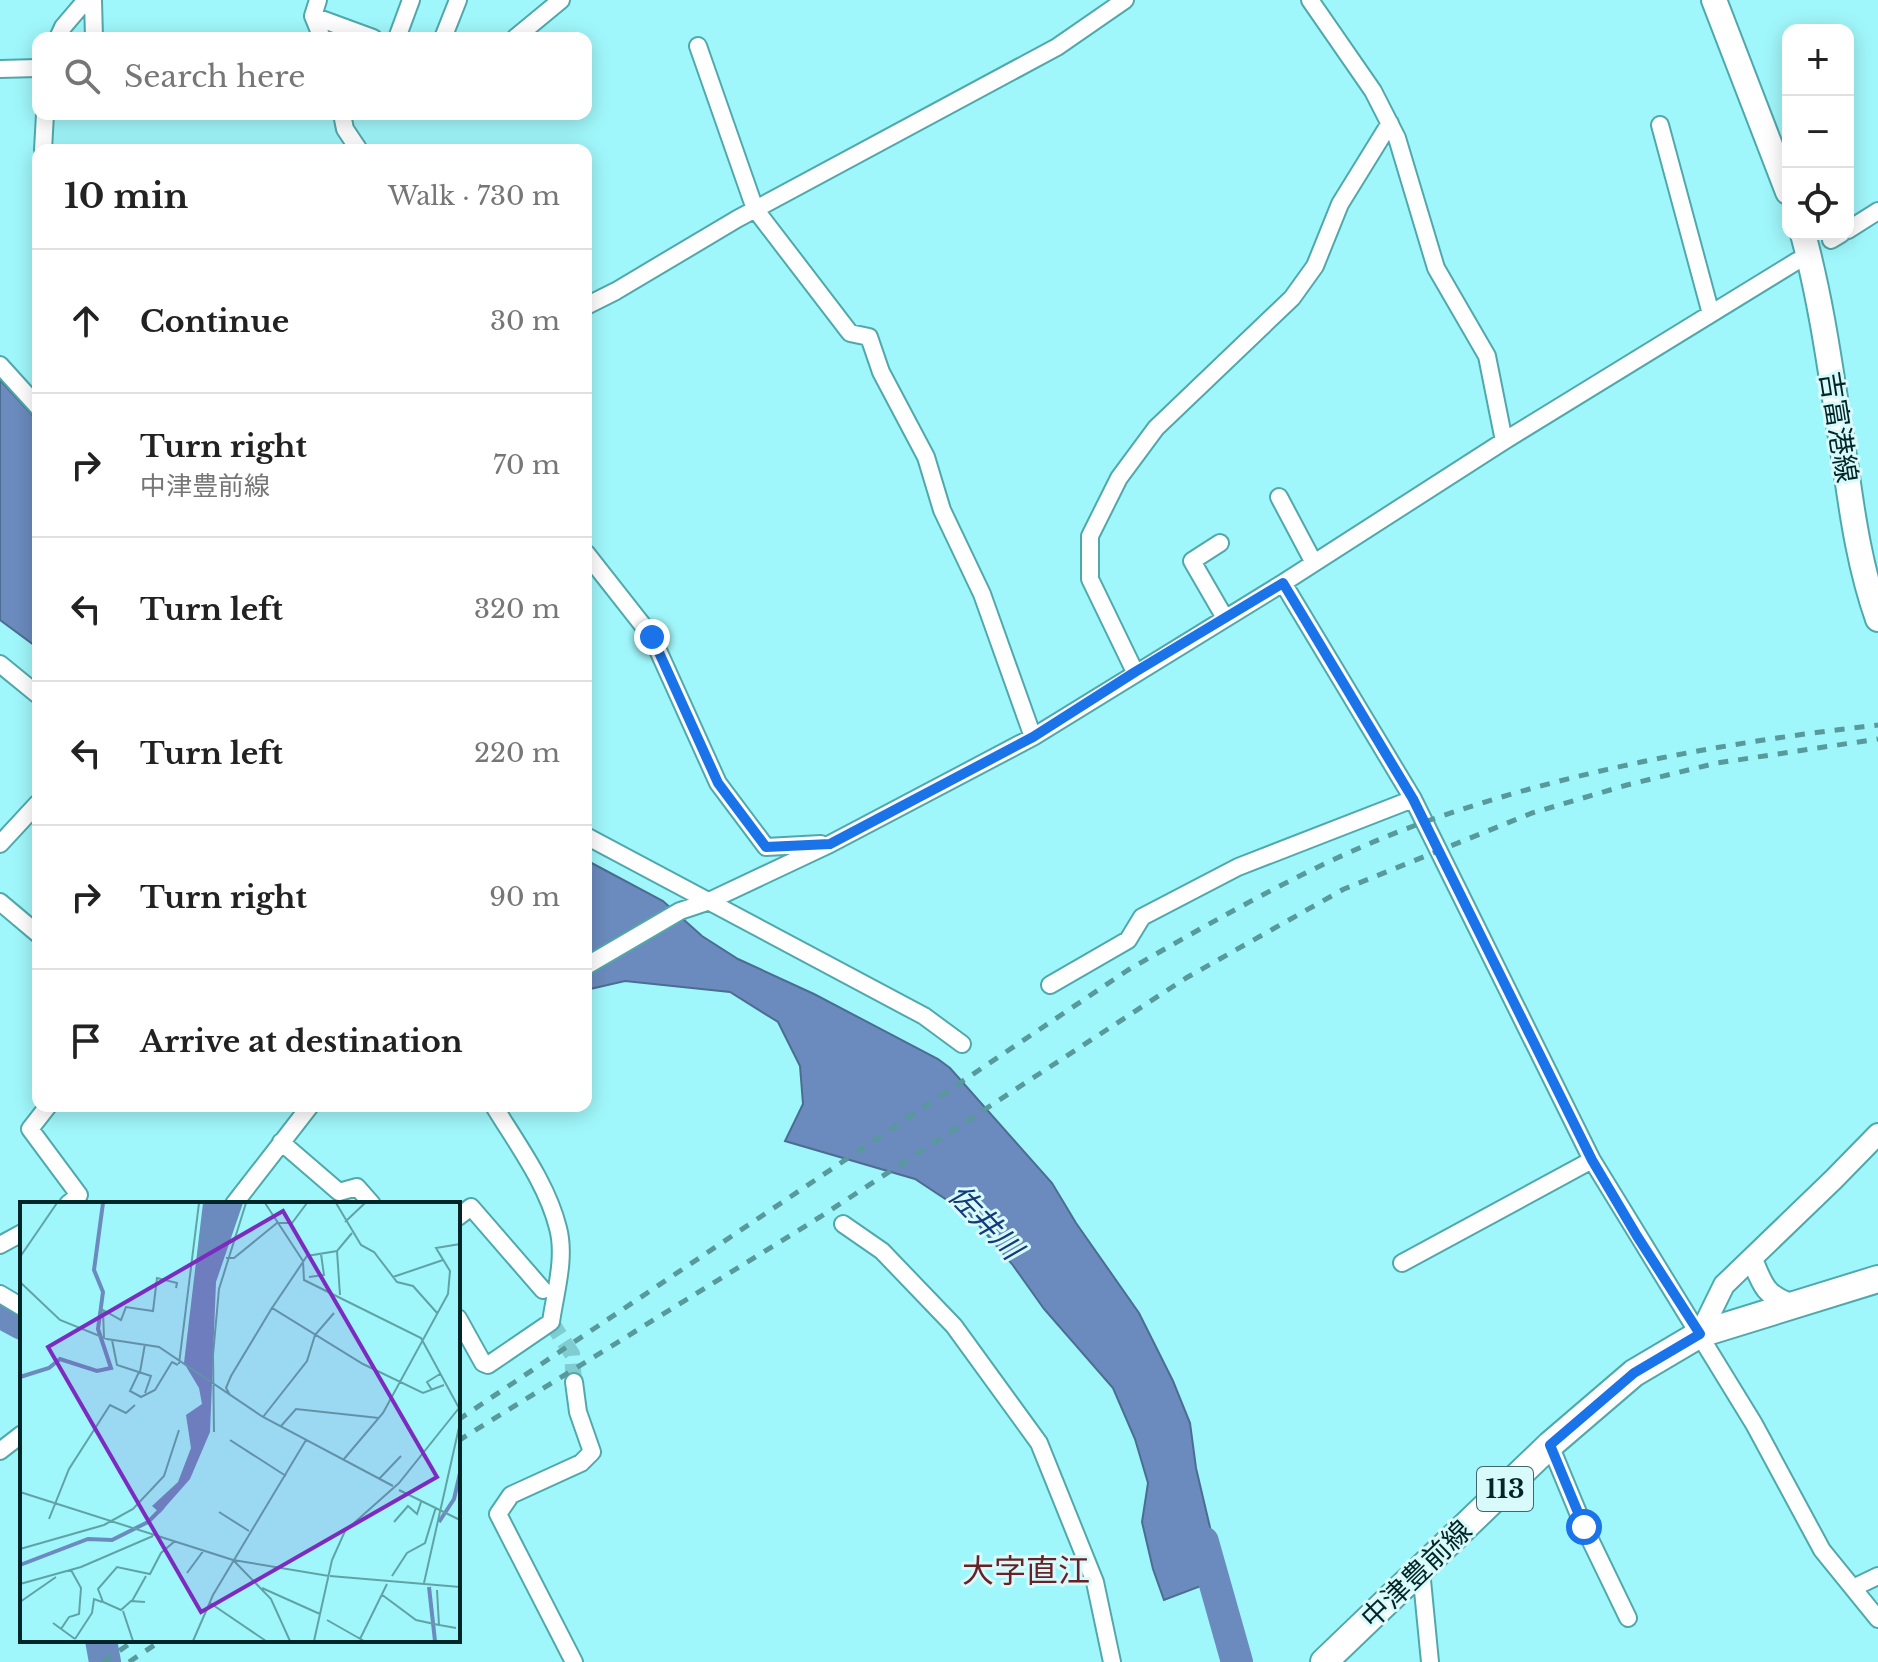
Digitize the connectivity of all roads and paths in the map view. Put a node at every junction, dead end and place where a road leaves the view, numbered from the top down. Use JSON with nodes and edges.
{"nodes":[{"id":1,"x":86,"y":0,"type":"edge"},
{"id":2,"x":93,"y":0,"type":"edge"},
{"id":3,"x":411,"y":0,"type":"edge"},
{"id":4,"x":458,"y":0,"type":"edge"},
{"id":5,"x":561,"y":0,"type":"edge"},
{"id":6,"x":1125,"y":0,"type":"edge"},
{"id":7,"x":1310,"y":0,"type":"edge"},
{"id":8,"x":1714,"y":0,"type":"edge"},
{"id":9,"x":316,"y":8,"type":"edge"},
{"id":10,"x":61,"y":32,"type":"edge"},
{"id":11,"x":94,"y":32,"type":"edge"},
{"id":12,"x":321,"y":32,"type":"edge"},
{"id":13,"x":362,"y":32,"type":"edge"},
{"id":14,"x":399,"y":32,"type":"edge"},
{"id":15,"x":445,"y":32,"type":"edge"},
{"id":16,"x":522,"y":32,"type":"edge"},
{"id":17,"x":698,"y":46,"type":"dead end"},
{"id":18,"x":32,"y":68,"type":"edge"},
{"id":19,"x":0,"y":69,"type":"edge"},
{"id":20,"x":45,"y":120,"type":"edge"},
{"id":21,"x":343,"y":120,"type":"edge"},
{"id":22,"x":1390,"y":123,"type":"junction"},
{"id":23,"x":1660,"y":125,"type":"dead end"},
{"id":24,"x":43,"y":144,"type":"edge"},
{"id":25,"x":355,"y":144,"type":"edge"},
{"id":26,"x":1782,"y":176,"type":"edge"},
{"id":27,"x":755,"y":209,"type":"junction"},
{"id":28,"x":1878,"y":211,"type":"edge"},
{"id":29,"x":1854,"y":226,"type":"edge"},
{"id":30,"x":1805,"y":240,"type":"edge"},
{"id":31,"x":1797,"y":261,"type":"dead end"},
{"id":32,"x":592,"y":303,"type":"edge"},
{"id":33,"x":1711,"y":314,"type":"junction"},
{"id":34,"x":0,"y":365,"type":"edge"},
{"id":35,"x":32,"y":400,"type":"edge"},
{"id":36,"x":1504,"y":441,"type":"junction"},
{"id":37,"x":1279,"y":497,"type":"dead end"},
{"id":38,"x":1220,"y":543,"type":"dead end"},
{"id":39,"x":592,"y":561,"type":"edge"},
{"id":40,"x":1314,"y":563,"type":"junction"},
{"id":41,"x":1283,"y":583,"type":"junction"},
{"id":42,"x":1225,"y":618,"type":"junction"},
{"id":43,"x":1878,"y":619,"type":"edge"},
{"id":44,"x":0,"y":664,"type":"edge"},
{"id":45,"x":1135,"y":672,"type":"junction"},
{"id":46,"x":32,"y":690,"type":"edge"},
{"id":47,"x":1033,"y":737,"type":"junction"},
{"id":48,"x":1413,"y":799,"type":"junction"},
{"id":49,"x":32,"y":809,"type":"edge"},
{"id":50,"x":592,"y":839,"type":"edge"},
{"id":51,"x":0,"y":844,"type":"edge"},
{"id":52,"x":830,"y":844,"type":"junction"},
{"id":53,"x":0,"y":902,"type":"edge"},
{"id":54,"x":707,"y":902,"type":"junction"},
{"id":55,"x":32,"y":929,"type":"edge"},
{"id":56,"x":592,"y":963,"type":"edge"},
{"id":57,"x":1050,"y":985,"type":"dead end"},
{"id":58,"x":962,"y":1044,"type":"dead end"},
{"id":59,"x":43,"y":1112,"type":"edge"},
{"id":60,"x":305,"y":1112,"type":"edge"},
{"id":61,"x":498,"y":1112,"type":"edge"},
{"id":62,"x":1878,"y":1134,"type":"edge"},
{"id":63,"x":281,"y":1142,"type":"junction"},
{"id":64,"x":1592,"y":1160,"type":"junction"},
{"id":65,"x":70,"y":1202,"type":"edge"},
{"id":66,"x":236,"y":1202,"type":"edge"},
{"id":67,"x":370,"y":1202,"type":"edge"},
{"id":68,"x":460,"y":1215,"type":"edge"},
{"id":69,"x":843,"y":1224,"type":"dead end"},
{"id":70,"x":20,"y":1234,"type":"edge"},
{"id":71,"x":0,"y":1245,"type":"edge"},
{"id":72,"x":1752,"y":1259,"type":"junction"},
{"id":73,"x":1402,"y":1263,"type":"dead end"},
{"id":74,"x":1878,"y":1279,"type":"edge"},
{"id":75,"x":543,"y":1290,"type":"dead end"},
{"id":76,"x":0,"y":1294,"type":"edge"},
{"id":77,"x":1791,"y":1304,"type":"junction"},
{"id":78,"x":20,"y":1306,"type":"edge"},
{"id":79,"x":460,"y":1322,"type":"edge"},
{"id":80,"x":1700,"y":1334,"type":"junction"},
{"id":81,"x":574,"y":1382,"type":"tunnel mouth"},
{"id":82,"x":20,"y":1436,"type":"edge"},
{"id":83,"x":1550,"y":1445,"type":"junction"},
{"id":84,"x":0,"y":1451,"type":"edge"},
{"id":85,"x":1421,"y":1570,"type":"junction"},
{"id":86,"x":1878,"y":1576,"type":"edge"},
{"id":87,"x":1853,"y":1588,"type":"junction"},
{"id":88,"x":1628,"y":1618,"type":"dead end"},
{"id":89,"x":1878,"y":1619,"type":"edge"},
{"id":90,"x":574,"y":1662,"type":"edge"},
{"id":91,"x":1112,"y":1662,"type":"edge"},
{"id":92,"x":1324,"y":1662,"type":"edge"},
{"id":93,"x":1430,"y":1662,"type":"edge"}],
"edges":[{"from":1,"to":10,"type":"street"},
{"from":2,"to":11,"type":"street"},
{"from":3,"to":14,"type":"street"},
{"from":4,"to":15,"type":"street"},
{"from":5,"to":16,"type":"street"},
{"from":6,"to":27,"type":"street"},
{"from":7,"to":22,"type":"street"},
{"from":8,"to":26,"type":"main road"},
{"from":9,"to":12,"type":"street"},
{"from":9,"to":13,"type":"street"},
{"from":17,"to":27,"type":"street"},
{"from":18,"to":19,"type":"street"},
{"from":20,"to":24,"type":"street"},
{"from":21,"to":25,"type":"street"},
{"from":22,"to":36,"type":"street"},
{"from":22,"to":45,"type":"street"},
{"from":23,"to":33,"type":"street"},
{"from":27,"to":32,"type":"street"},
{"from":27,"to":47,"type":"street"},
{"from":28,"to":29,"type":"street"},
{"from":30,"to":43,"type":"main road","name":"吉富港線"},
{"from":31,"to":33,"type":"street"},
{"from":33,"to":36,"type":"street"},
{"from":34,"to":35,"type":"street"},
{"from":36,"to":40,"type":"street"},
{"from":37,"to":40,"type":"street"},
{"from":38,"to":42,"type":"street"},
{"from":39,"to":52,"type":"street"},
{"from":40,"to":41,"type":"street"},
{"from":41,"to":42,"type":"street"},
{"from":41,"to":48,"type":"street"},
{"from":42,"to":45,"type":"street"},
{"from":44,"to":46,"type":"street"},
{"from":45,"to":47,"type":"street"},
{"from":47,"to":52,"type":"street"},
{"from":48,"to":57,"type":"street"},
{"from":48,"to":64,"type":"street"},
{"from":49,"to":51,"type":"street"},
{"from":50,"to":54,"type":"street"},
{"from":52,"to":54,"type":"street"},
{"from":53,"to":55,"type":"street"},
{"from":54,"to":56,"type":"street"},
{"from":54,"to":58,"type":"street"},
{"from":59,"to":65,"type":"street"},
{"from":60,"to":63,"type":"street"},
{"from":61,"to":79,"type":"street"},
{"from":62,"to":72,"type":"street"},
{"from":63,"to":66,"type":"street"},
{"from":63,"to":67,"type":"street"},
{"from":64,"to":73,"type":"street"},
{"from":64,"to":80,"type":"street"},
{"from":68,"to":75,"type":"street"},
{"from":69,"to":91,"type":"street"},
{"from":70,"to":71,"type":"street"},
{"from":72,"to":77,"type":"street"},
{"from":72,"to":80,"type":"street"},
{"from":74,"to":77,"type":"main road","name":"中津豊前線","number":"113"},
{"from":76,"to":78,"type":"street"},
{"from":77,"to":80,"type":"main road","name":"中津豊前線","number":"113"},
{"from":80,"to":83,"type":"main road","name":"中津豊前線","number":"113"},
{"from":80,"to":87,"type":"street"},
{"from":81,"to":90,"type":"street"},
{"from":82,"to":84,"type":"street"},
{"from":83,"to":85,"type":"main road","name":"中津豊前線","number":"113"},
{"from":83,"to":88,"type":"street"},
{"from":85,"to":92,"type":"main road","name":"中津豊前線","number":"113"},
{"from":85,"to":93,"type":"street"},
{"from":86,"to":87,"type":"street"},
{"from":87,"to":89,"type":"street"}]}
